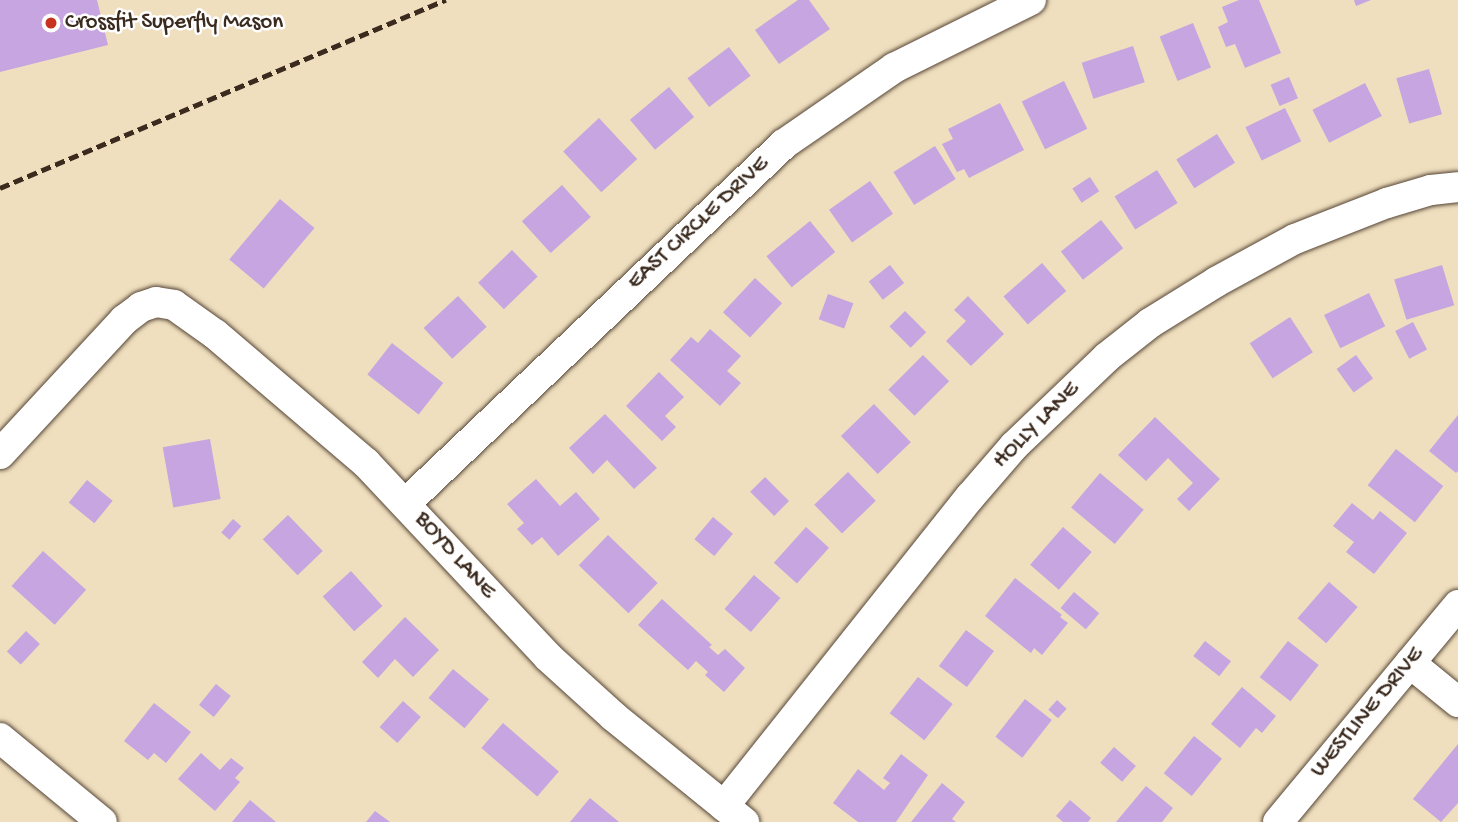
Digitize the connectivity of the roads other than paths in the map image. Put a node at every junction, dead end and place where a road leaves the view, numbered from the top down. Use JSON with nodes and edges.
{"nodes":[{"id":1,"x":1031,"y":0,"type":"edge"},
{"id":2,"x":1458,"y":187,"type":"edge"},
{"id":3,"x":0,"y":454,"type":"edge"},
{"id":4,"x":406,"y":503,"type":"junction"},
{"id":5,"x":1458,"y":605,"type":"edge"},
{"id":6,"x":1410,"y":663,"type":"junction"},
{"id":7,"x":1458,"y":702,"type":"edge"},
{"id":8,"x":0,"y":738,"type":"edge"},
{"id":9,"x":734,"y":814,"type":"edge"},
{"id":10,"x":102,"y":822,"type":"edge"},
{"id":11,"x":1278,"y":822,"type":"edge"}],
"edges":[{"from":1,"to":4,"type":"street","name":"EAST CIRCLE DRIVE"},
{"from":2,"to":9,"type":"street","name":"HOLLY LANE"},
{"from":3,"to":4,"type":"street","name":"BOYD LANE"},
{"from":4,"to":9,"type":"street","name":"BOYD LANE"},
{"from":5,"to":6,"type":"street","name":"WESTLINE DRIVE"},
{"from":6,"to":7,"type":"street"},
{"from":6,"to":11,"type":"street","name":"WESTLINE DRIVE"},
{"from":8,"to":10,"type":"street"}]}
